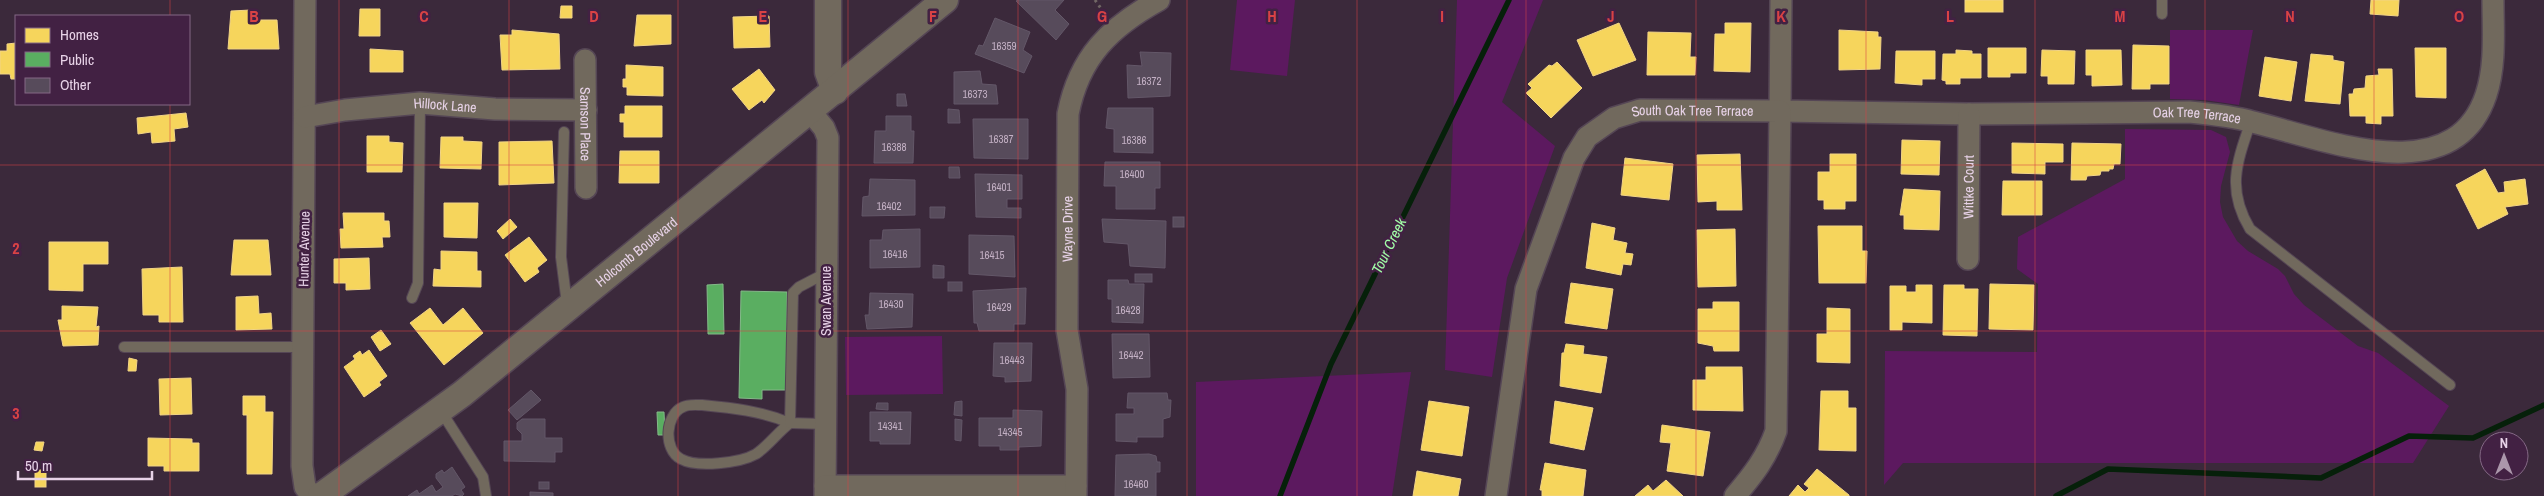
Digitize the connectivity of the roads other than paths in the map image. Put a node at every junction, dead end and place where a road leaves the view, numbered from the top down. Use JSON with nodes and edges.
{"nodes":[{"id":1,"x":305,"y":0,"type":"edge"},
{"id":2,"x":828,"y":0,"type":"edge"},
{"id":3,"x":945,"y":0,"type":"edge"},
{"id":4,"x":1159,"y":0,"type":"edge"},
{"id":5,"x":1781,"y":0,"type":"edge"},
{"id":6,"x":2162,"y":0,"type":"edge"},
{"id":7,"x":2493,"y":0,"type":"edge"},
{"id":8,"x":2162,"y":14,"type":"dead end"},
{"id":9,"x":585,"y":60,"type":"dead end"},
{"id":10,"x":835,"y":91,"type":"junction"},
{"id":11,"x":420,"y":103,"type":"junction"},
{"id":12,"x":586,"y":110,"type":"junction"},
{"id":13,"x":810,"y":111,"type":"junction"},
{"id":14,"x":1780,"y":111,"type":"junction"},
{"id":15,"x":1969,"y":114,"type":"junction"},
{"id":16,"x":305,"y":117,"type":"junction"},
{"id":17,"x":2251,"y":121,"type":"junction"},
{"id":18,"x":564,"y":132,"type":"dead end"},
{"id":19,"x":586,"y":188,"type":"dead end"},
{"id":20,"x":1968,"y":259,"type":"dead end"},
{"id":21,"x":826,"y":273,"type":"junction"},
{"id":22,"x":412,"y":298,"type":"dead end"},
{"id":23,"x":568,"y":310,"type":"junction"},
{"id":24,"x":303,"y":347,"type":"junction"},
{"id":25,"x":124,"y":348,"type":"dead end"},
{"id":26,"x":2450,"y":385,"type":"dead end"},
{"id":27,"x":441,"y":411,"type":"junction"},
{"id":28,"x":790,"y":423,"type":"junction"},
{"id":29,"x":825,"y":424,"type":"junction"},
{"id":30,"x":825,"y":491,"type":"edge"},
{"id":31,"x":1076,"y":491,"type":"edge"},
{"id":32,"x":312,"y":496,"type":"edge"},
{"id":33,"x":321,"y":496,"type":"edge"},
{"id":34,"x":486,"y":496,"type":"edge"},
{"id":35,"x":1496,"y":496,"type":"edge"},
{"id":36,"x":1735,"y":496,"type":"edge"}],
"edges":[{"from":1,"to":16,"type":"street","name":"Hunter Avenue"},
{"from":2,"to":10,"type":"street"},
{"from":3,"to":10,"type":"street","name":"Holcomb Boulevard"},
{"from":4,"to":31,"type":"street","name":"Wayne Drive"},
{"from":5,"to":14,"type":"street"},
{"from":6,"to":8,"type":"lane"},
{"from":7,"to":17,"type":"street","name":"Oak Tree Terrace"},
{"from":9,"to":12,"type":"street","name":"Samson Place"},
{"from":10,"to":13,"type":"street","name":"Holcomb Boulevard"},
{"from":11,"to":12,"type":"street","name":"Hillock Lane"},
{"from":11,"to":16,"type":"street","name":"Hillock Lane"},
{"from":11,"to":22,"type":"lane"},
{"from":12,"to":19,"type":"street","name":"Samson Place"},
{"from":13,"to":21,"type":"street","name":"Swan Avenue"},
{"from":13,"to":23,"type":"street","name":"Holcomb Boulevard"},
{"from":14,"to":15,"type":"street","name":"Oak Tree Terrace"},
{"from":14,"to":35,"type":"street","name":"South Oak Tree Terrace"},
{"from":14,"to":36,"type":"street"},
{"from":15,"to":17,"type":"street","name":"Oak Tree Terrace"},
{"from":15,"to":20,"type":"street","name":"Wittke Court"},
{"from":16,"to":24,"type":"street","name":"Hunter Avenue"},
{"from":17,"to":26,"type":"lane"},
{"from":18,"to":23,"type":"lane"},
{"from":21,"to":28,"type":"lane"},
{"from":21,"to":29,"type":"street","name":"Swan Avenue"},
{"from":23,"to":27,"type":"street","name":"Holcomb Boulevard"},
{"from":24,"to":25,"type":"lane"},
{"from":24,"to":32,"type":"street","name":"Hunter Avenue"},
{"from":27,"to":33,"type":"street","name":"Holcomb Boulevard"},
{"from":27,"to":34,"type":"lane"},
{"from":28,"to":28,"type":"lane"},
{"from":28,"to":29,"type":"lane"},
{"from":29,"to":30,"type":"street","name":"Swan Avenue"},
{"from":30,"to":31,"type":"street"}]}
